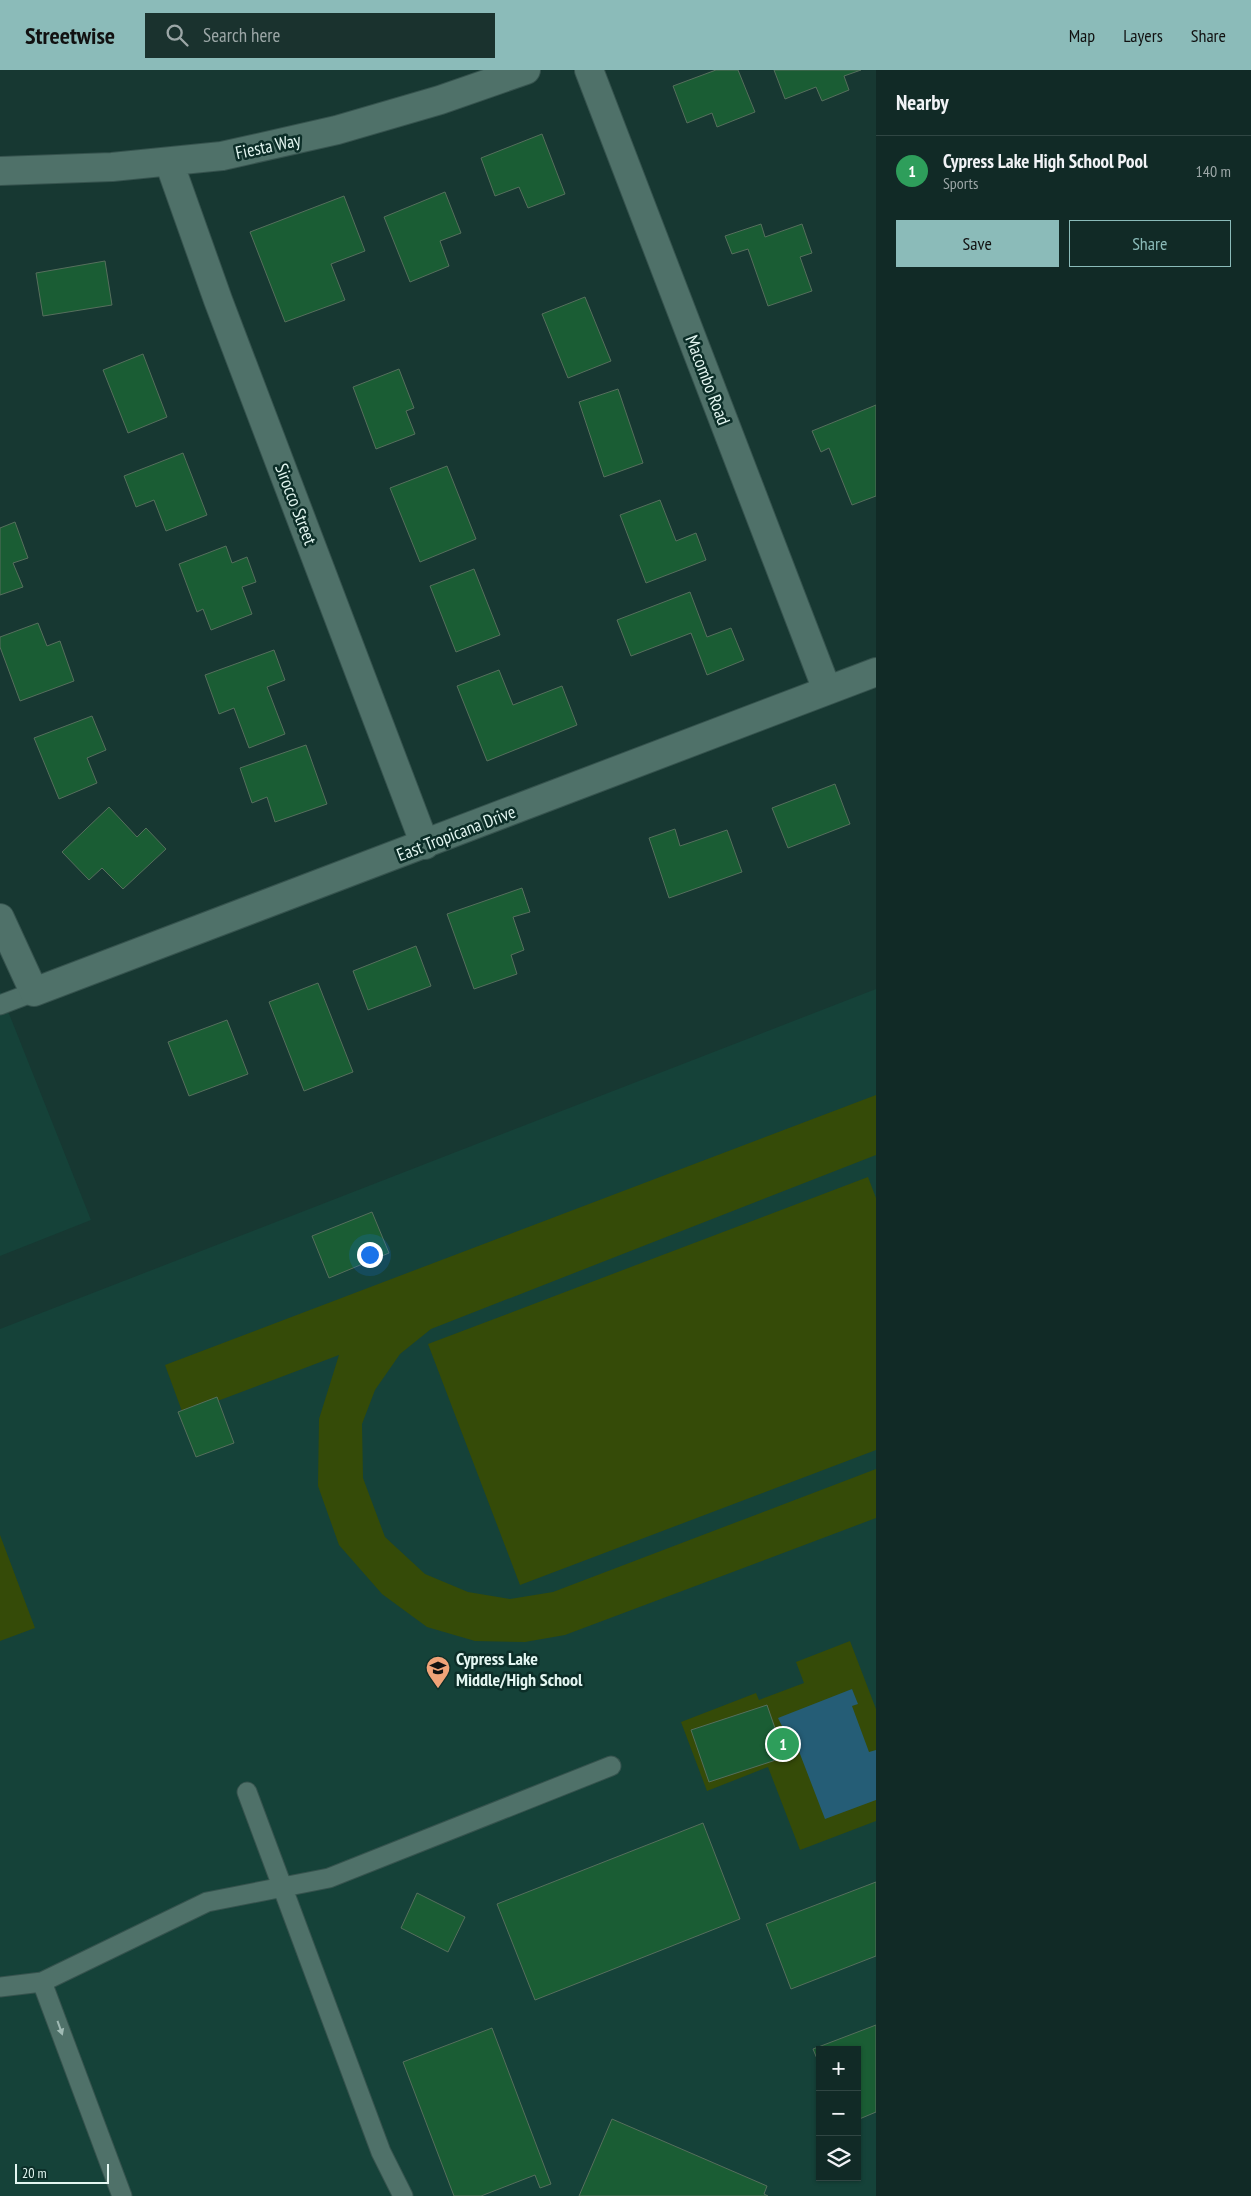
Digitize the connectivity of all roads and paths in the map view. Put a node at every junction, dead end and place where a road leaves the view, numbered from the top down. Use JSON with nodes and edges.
{"nodes":[{"id":1,"x":526,"y":70,"type":"edge"},
{"id":2,"x":589,"y":70,"type":"edge"},
{"id":3,"x":169,"y":162,"type":"junction"},
{"id":4,"x":0,"y":171,"type":"edge"},
{"id":5,"x":876,"y":672,"type":"edge"},
{"id":6,"x":826,"y":690,"type":"junction"},
{"id":7,"x":425,"y":845,"type":"junction"},
{"id":8,"x":0,"y":918,"type":"edge"},
{"id":9,"x":34,"y":992,"type":"junction"},
{"id":10,"x":0,"y":1005,"type":"edge"},
{"id":11,"x":611,"y":1766,"type":"dead end"},
{"id":12,"x":247,"y":1792,"type":"dead end"},
{"id":13,"x":283,"y":1887,"type":"junction"},
{"id":14,"x":42,"y":1982,"type":"junction"},
{"id":15,"x":0,"y":1987,"type":"edge"},
{"id":16,"x":122,"y":2196,"type":"edge"},
{"id":17,"x":402,"y":2196,"type":"edge"}],
"edges":[{"from":1,"to":3,"type":"street","name":"Fiesta Way"},
{"from":2,"to":6,"type":"street","name":"Macombo Road"},
{"from":3,"to":4,"type":"street","name":"Fiesta Way"},
{"from":3,"to":7,"type":"street","name":"Sirocco Street"},
{"from":5,"to":6,"type":"street","name":"East Tropicana Drive"},
{"from":6,"to":7,"type":"street","name":"East Tropicana Drive"},
{"from":7,"to":9,"type":"street","name":"East Tropicana Drive"},
{"from":8,"to":9,"type":"street"},
{"from":9,"to":10,"type":"lane"},
{"from":11,"to":13,"type":"lane"},
{"from":12,"to":13,"type":"lane"},
{"from":13,"to":14,"type":"lane"},
{"from":13,"to":17,"type":"lane"},
{"from":14,"to":15,"type":"lane"},
{"from":14,"to":16,"type":"lane","one_way":true}]}
